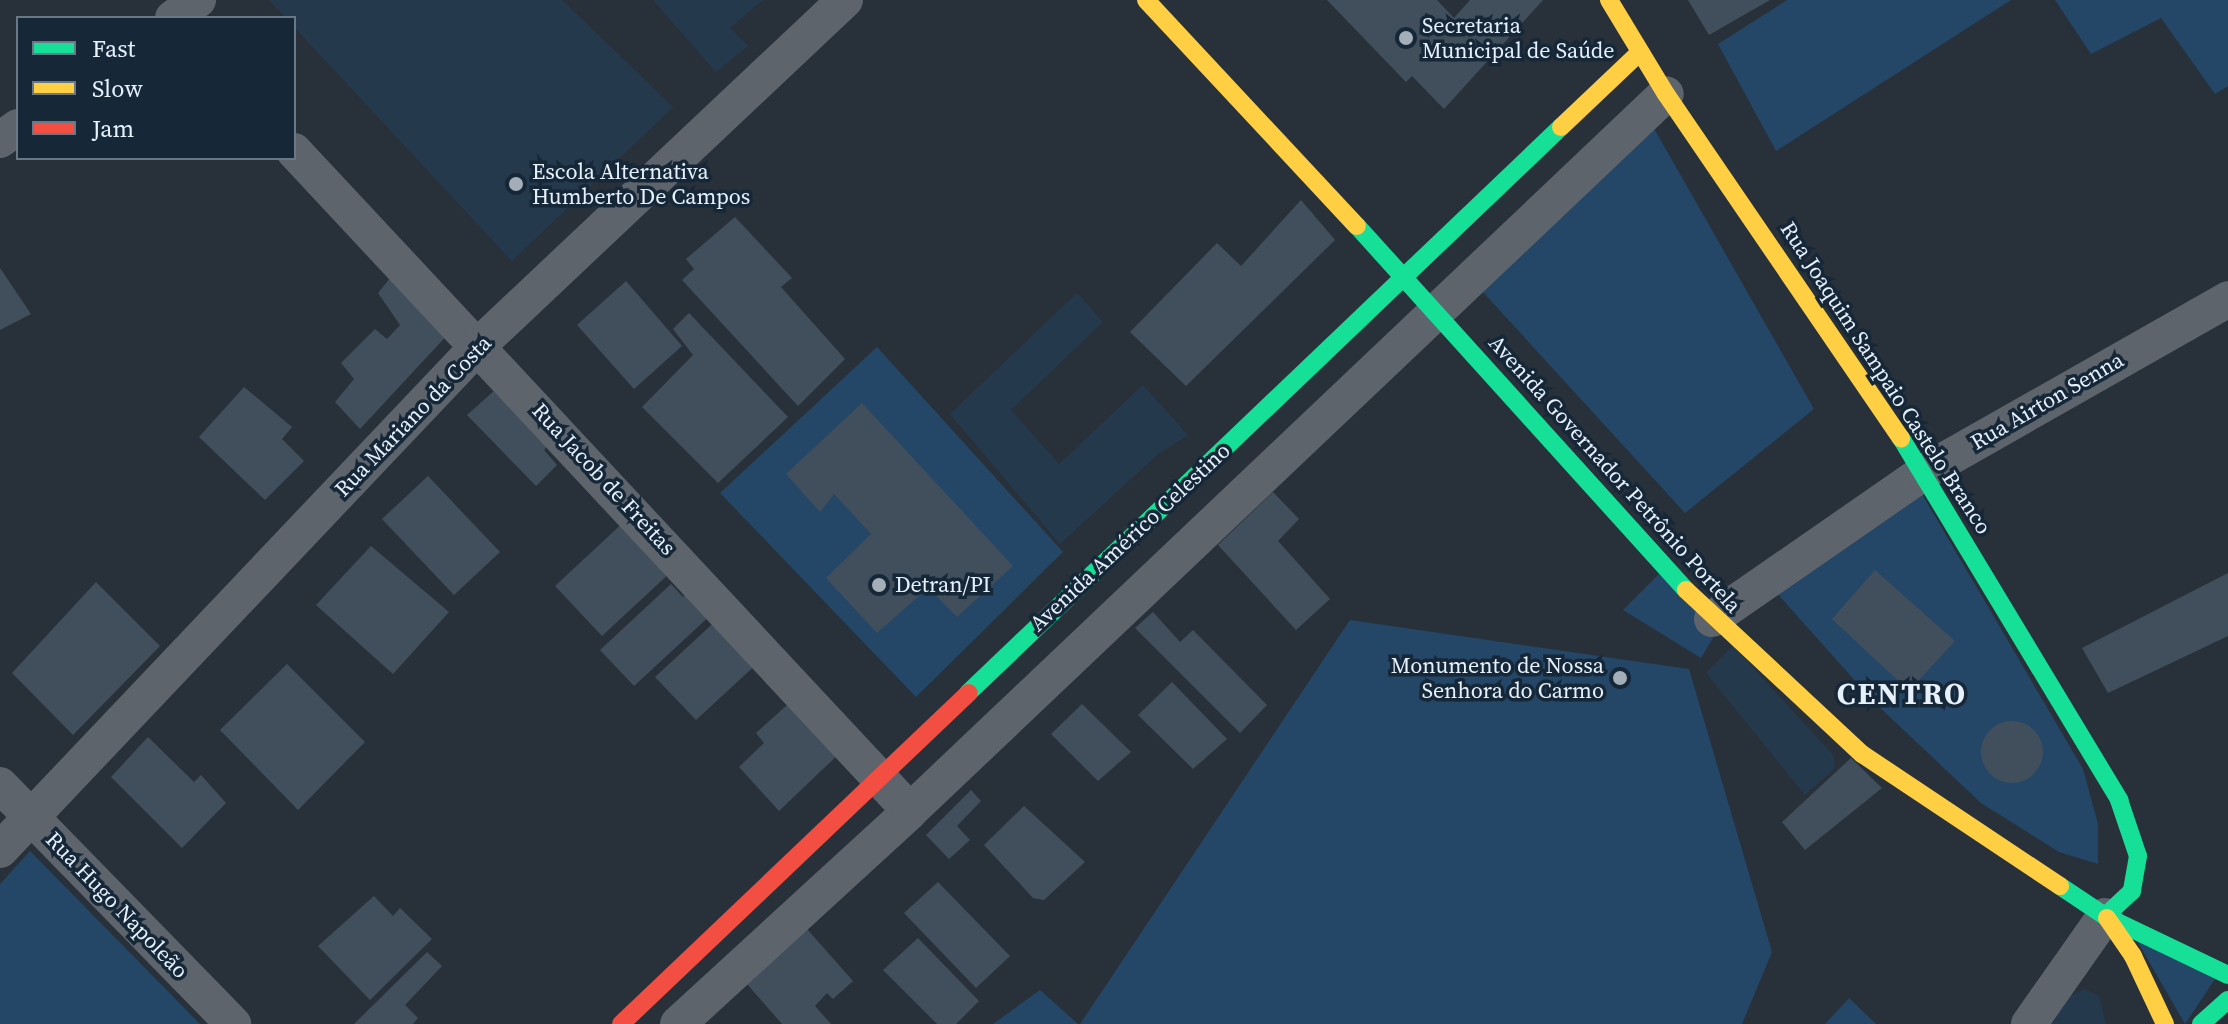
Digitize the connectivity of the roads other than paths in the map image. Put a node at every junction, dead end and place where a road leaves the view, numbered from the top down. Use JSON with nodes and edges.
{"nodes":[{"id":1,"x":149,"y":0,"type":"edge"},
{"id":2,"x":198,"y":0,"type":"edge"},
{"id":3,"x":845,"y":0,"type":"edge"},
{"id":4,"x":1146,"y":0,"type":"edge"},
{"id":5,"x":1609,"y":0,"type":"edge"},
{"id":6,"x":165,"y":16,"type":"edge"},
{"id":7,"x":176,"y":16,"type":"edge"},
{"id":8,"x":1640,"y":52,"type":"junction"},
{"id":9,"x":1666,"y":94,"type":"junction"},
{"id":10,"x":296,"y":153,"type":"edge"},
{"id":11,"x":1518,"y":167,"type":"junction"},
{"id":12,"x":1551,"y":204,"type":"junction"},
{"id":13,"x":1404,"y":278,"type":"junction"},
{"id":14,"x":2228,"y":299,"type":"edge"},
{"id":15,"x":1439,"y":314,"type":"junction"},
{"id":16,"x":479,"y":345,"type":"junction"},
{"id":17,"x":1924,"y":472,"type":"junction"},
{"id":18,"x":1712,"y":619,"type":"junction"},
{"id":19,"x":879,"y":774,"type":"junction"},
{"id":20,"x":0,"y":785,"type":"edge"},
{"id":21,"x":909,"y":812,"type":"junction"},
{"id":22,"x":31,"y":817,"type":"junction"},
{"id":23,"x":0,"y":850,"type":"edge"},
{"id":24,"x":2105,"y":916,"type":"junction"},
{"id":25,"x":2228,"y":975,"type":"edge"},
{"id":26,"x":2228,"y":1000,"type":"edge"},
{"id":27,"x":233,"y":1024,"type":"edge"},
{"id":28,"x":621,"y":1024,"type":"edge"},
{"id":29,"x":678,"y":1024,"type":"edge"},
{"id":30,"x":2029,"y":1024,"type":"edge"},
{"id":31,"x":2165,"y":1024,"type":"edge"},
{"id":32,"x":2201,"y":1024,"type":"edge"}],
"edges":[{"from":1,"to":6,"type":"street"},
{"from":2,"to":7,"type":"street"},
{"from":3,"to":16,"type":"street","name":"Rua Mariano da Costa"},
{"from":4,"to":13,"type":"street","name":"Avenida Governador Petrônio Portela"},
{"from":5,"to":8,"type":"street","name":"Rua Joaquim Sampaio Castelo Branco"},
{"from":8,"to":9,"type":"street","name":"Rua Joaquim Sampaio Castelo Branco"},
{"from":8,"to":11,"type":"street","name":"Avenida Américo Celestino"},
{"from":9,"to":12,"type":"street"},
{"from":9,"to":17,"type":"street","name":"Rua Joaquim Sampaio Castelo Branco"},
{"from":10,"to":16,"type":"street","name":"Rua Jacob de Freitas"},
{"from":11,"to":12,"type":"street"},
{"from":11,"to":13,"type":"street","name":"Avenida Américo Celestino"},
{"from":12,"to":15,"type":"street"},
{"from":13,"to":15,"type":"street","name":"Avenida Governador Petrônio Portela"},
{"from":13,"to":19,"type":"street","name":"Avenida Américo Celestino"},
{"from":14,"to":17,"type":"street","name":"Rua Airton Senna"},
{"from":15,"to":18,"type":"street","name":"Avenida Governador Petrônio Portela"},
{"from":15,"to":21,"type":"street"},
{"from":16,"to":19,"type":"street","name":"Rua Jacob de Freitas"},
{"from":16,"to":22,"type":"street","name":"Rua Mariano da Costa"},
{"from":17,"to":18,"type":"street","name":"Rua Airton Senna"},
{"from":17,"to":24,"type":"street","name":"Rua Joaquim Sampaio Castelo Branco"},
{"from":18,"to":24,"type":"street","name":"Avenida Governador Petrônio Portela"},
{"from":19,"to":21,"type":"street","name":"Rua Jacob de Freitas"},
{"from":19,"to":28,"type":"street","name":"Avenida Américo Celestino"},
{"from":20,"to":22,"type":"street","name":"Rua Hugo Napoleão"},
{"from":21,"to":29,"type":"street"},
{"from":22,"to":23,"type":"street","name":"Rua Mariano da Costa"},
{"from":22,"to":27,"type":"street","name":"Rua Hugo Napoleão"},
{"from":24,"to":25,"type":"street"},
{"from":24,"to":30,"type":"street"},
{"from":24,"to":31,"type":"street"},
{"from":26,"to":32,"type":"street"}]}
